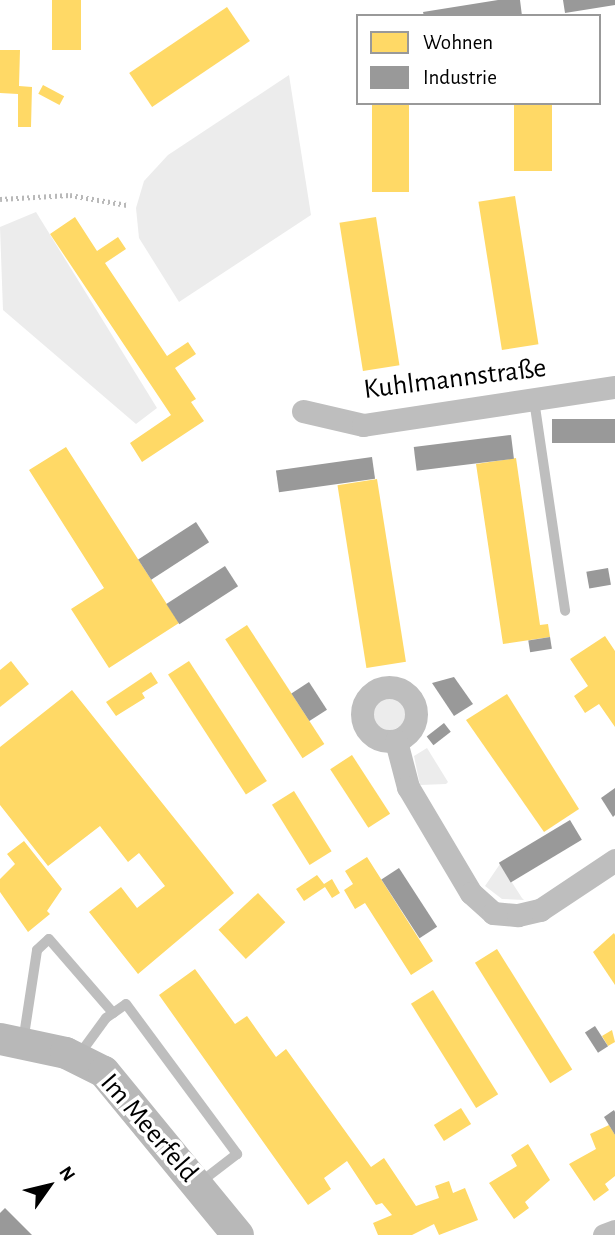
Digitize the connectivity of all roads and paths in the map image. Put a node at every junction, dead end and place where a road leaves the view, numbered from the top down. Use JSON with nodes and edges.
{"nodes":[{"id":1,"x":0,"y":199,"type":"edge"},
{"id":2,"x":127,"y":205,"type":"dead end"},
{"id":3,"x":615,"y":387,"type":"edge"},
{"id":4,"x":534,"y":400,"type":"junction"},
{"id":5,"x":303,"y":411,"type":"dead end"},
{"id":6,"x":565,"y":611,"type":"dead end"},
{"id":7,"x":396,"y":741,"type":"dead end"},
{"id":8,"x":615,"y":860,"type":"edge"},
{"id":9,"x":113,"y":1013,"type":"junction"},
{"id":10,"x":11,"y":1041,"type":"edge"},
{"id":11,"x":77,"y":1058,"type":"junction"},
{"id":12,"x":198,"y":1184,"type":"junction"},
{"id":13,"x":615,"y":1231,"type":"edge"},
{"id":14,"x":238,"y":1235,"type":"edge"},
{"id":15,"x":604,"y":1235,"type":"edge"}],
"edges":[{"from":1,"to":2,"type":"path"},
{"from":3,"to":4,"type":"street","name":"Kuhlmannstraße"},
{"from":4,"to":5,"type":"street","name":"Kuhlmannstraße"},
{"from":4,"to":6,"type":"lane"},
{"from":7,"to":8,"type":"street"},
{"from":9,"to":10,"type":"lane"},
{"from":9,"to":11,"type":"lane"},
{"from":9,"to":12,"type":"lane"},
{"from":10,"to":11,"type":"street","name":"Im Meerfeld"},
{"from":11,"to":12,"type":"street","name":"Im Meerfeld"},
{"from":12,"to":14,"type":"street","name":"Im Meerfeld"},
{"from":13,"to":15,"type":"street"}]}
